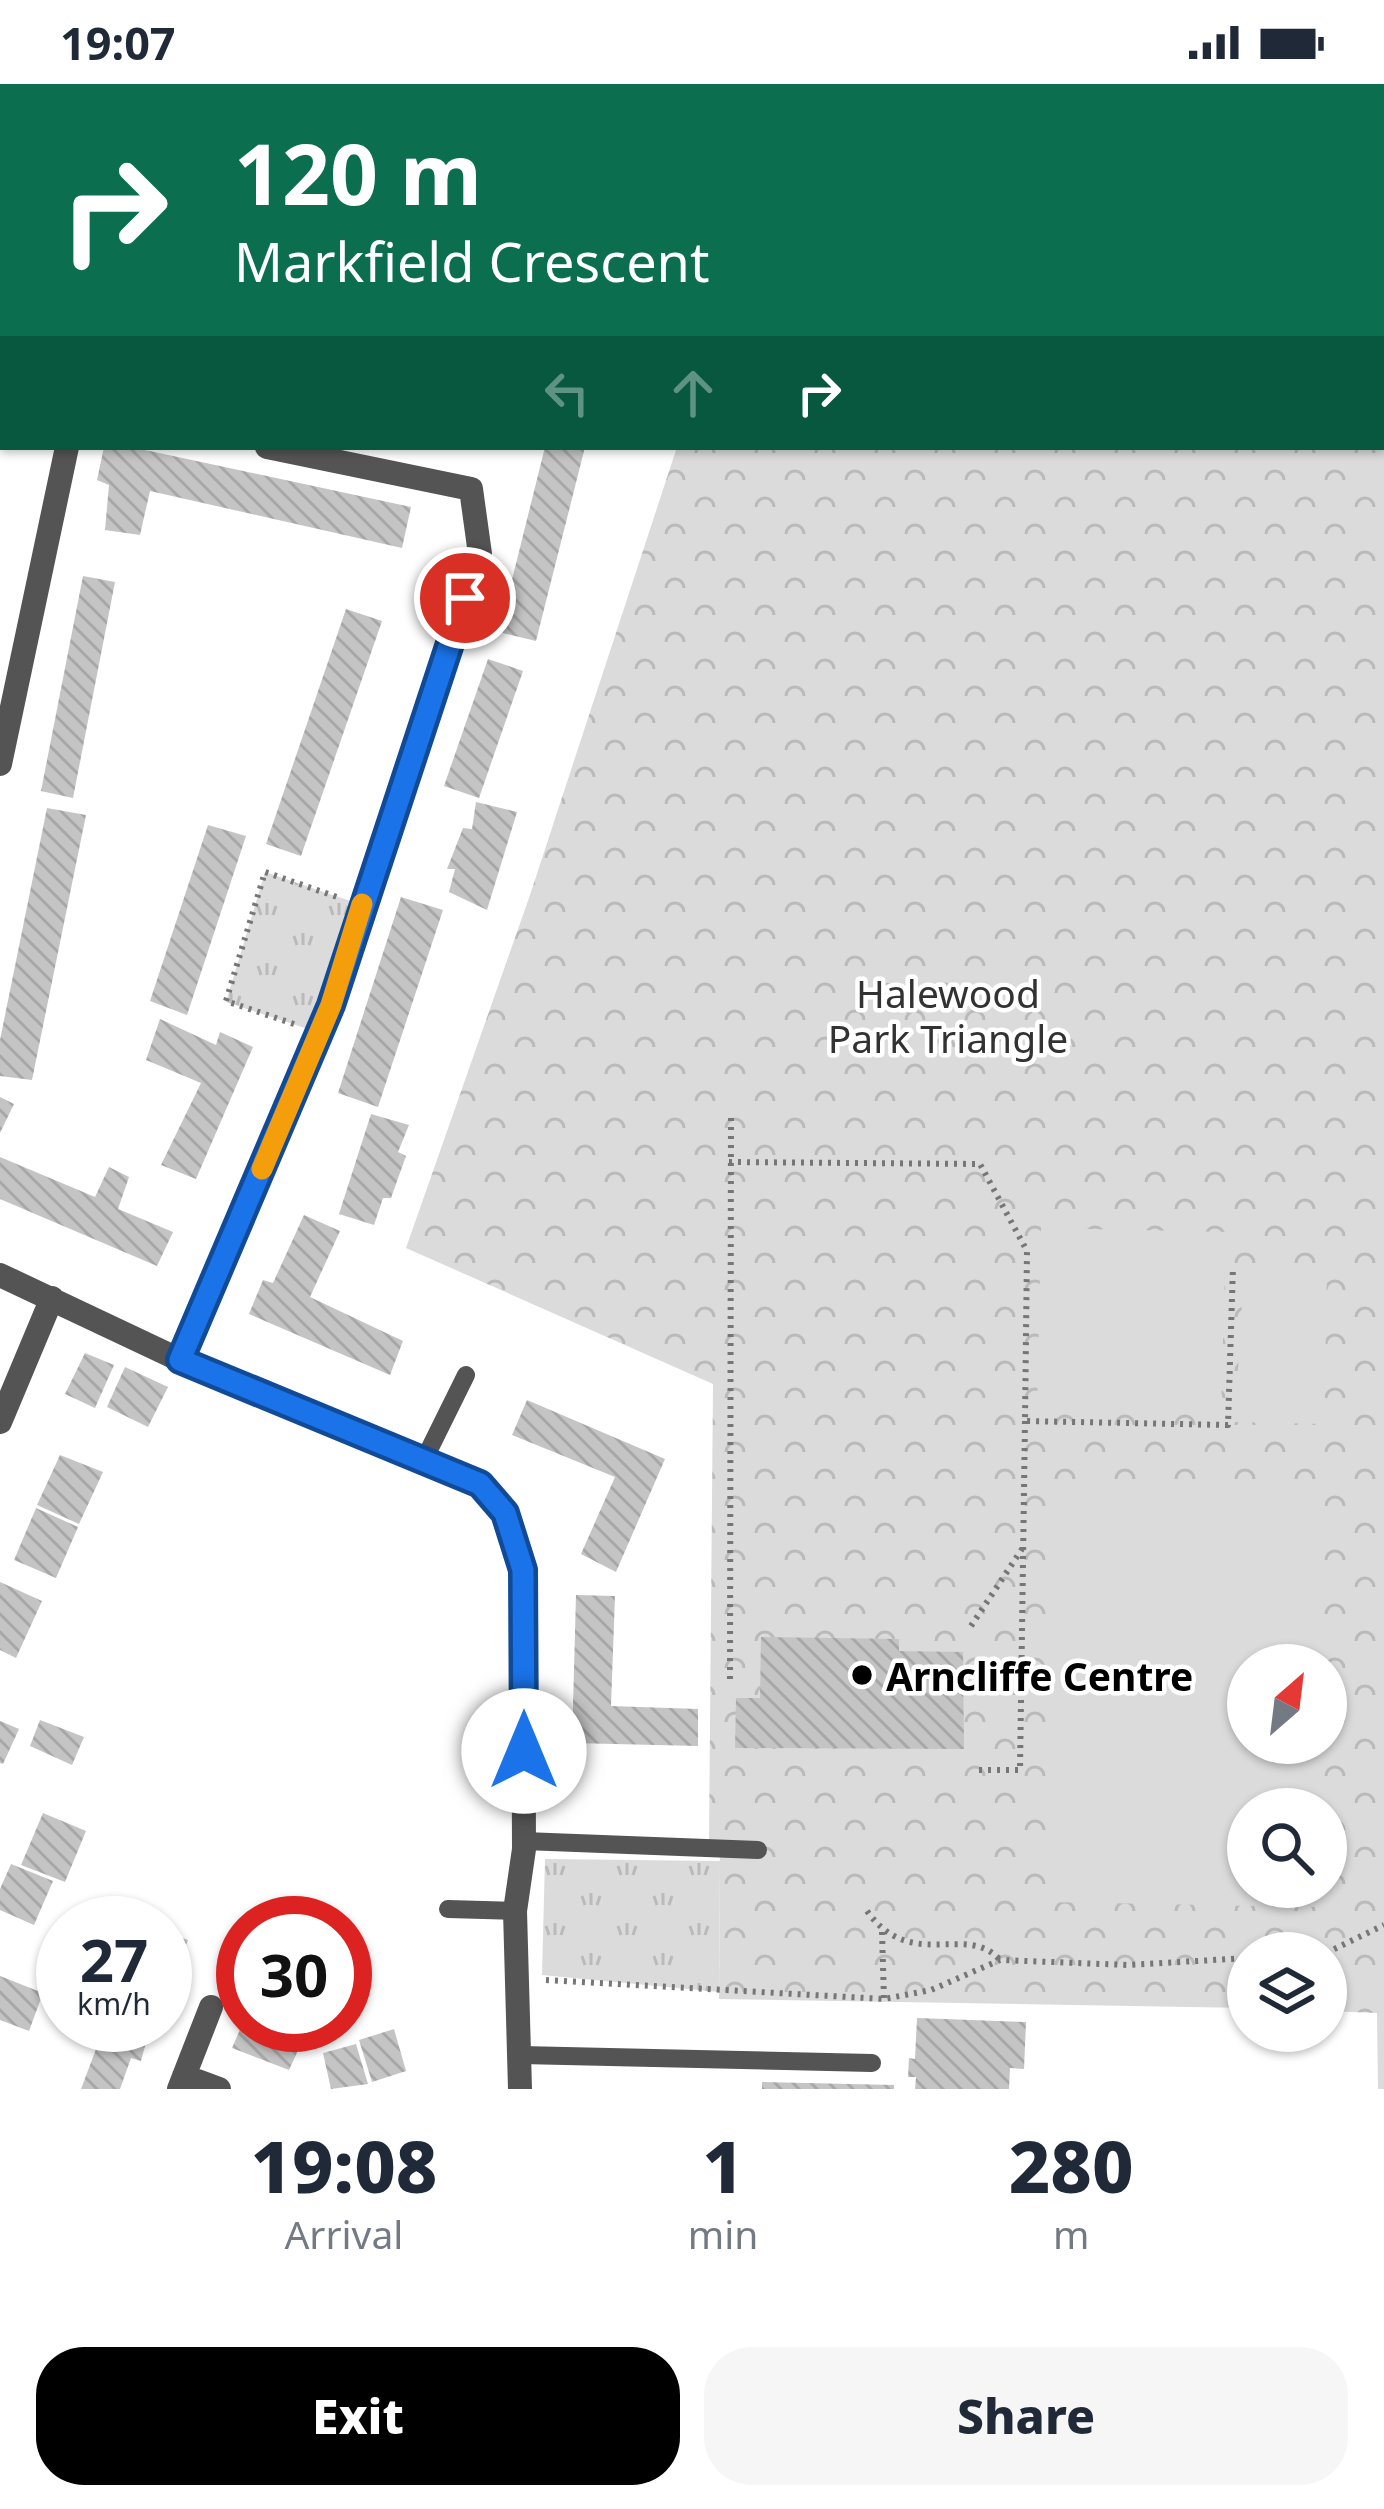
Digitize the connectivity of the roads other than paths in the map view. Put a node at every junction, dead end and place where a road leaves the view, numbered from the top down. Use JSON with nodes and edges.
{"nodes":[{"id":1,"x":66,"y":450,"type":"edge"},
{"id":2,"x":282,"y":450,"type":"edge"},
{"id":3,"x":0,"y":764,"type":"edge"},
{"id":4,"x":0,"y":1275,"type":"edge"},
{"id":5,"x":52,"y":1298,"type":"junction"},
{"id":6,"x":180,"y":1360,"type":"junction"},
{"id":7,"x":466,"y":1375,"type":"dead end"},
{"id":8,"x":0,"y":1423,"type":"edge"},
{"id":9,"x":425,"y":1458,"type":"junction"},
{"id":10,"x":524,"y":1841,"type":"junction"},
{"id":11,"x":758,"y":1850,"type":"dead end"},
{"id":12,"x":448,"y":1909,"type":"dead end"},
{"id":13,"x":515,"y":1911,"type":"junction"},
{"id":14,"x":211,"y":2007,"type":"dead end"},
{"id":15,"x":520,"y":2055,"type":"junction"},
{"id":16,"x":872,"y":2063,"type":"dead end"},
{"id":17,"x":181,"y":2082,"type":"edge"},
{"id":18,"x":219,"y":2089,"type":"edge"},
{"id":19,"x":520,"y":2089,"type":"edge"}],
"edges":[{"from":1,"to":3,"type":"street"},
{"from":2,"to":6,"type":"street"},
{"from":4,"to":5,"type":"street"},
{"from":5,"to":6,"type":"street"},
{"from":5,"to":8,"type":"street"},
{"from":6,"to":9,"type":"street"},
{"from":7,"to":9,"type":"lane"},
{"from":9,"to":10,"type":"street"},
{"from":10,"to":11,"type":"lane"},
{"from":10,"to":13,"type":"street"},
{"from":12,"to":13,"type":"lane"},
{"from":13,"to":15,"type":"street"},
{"from":14,"to":17,"type":"street"},
{"from":15,"to":16,"type":"lane"},
{"from":15,"to":19,"type":"street"},
{"from":17,"to":18,"type":"street"}]}
